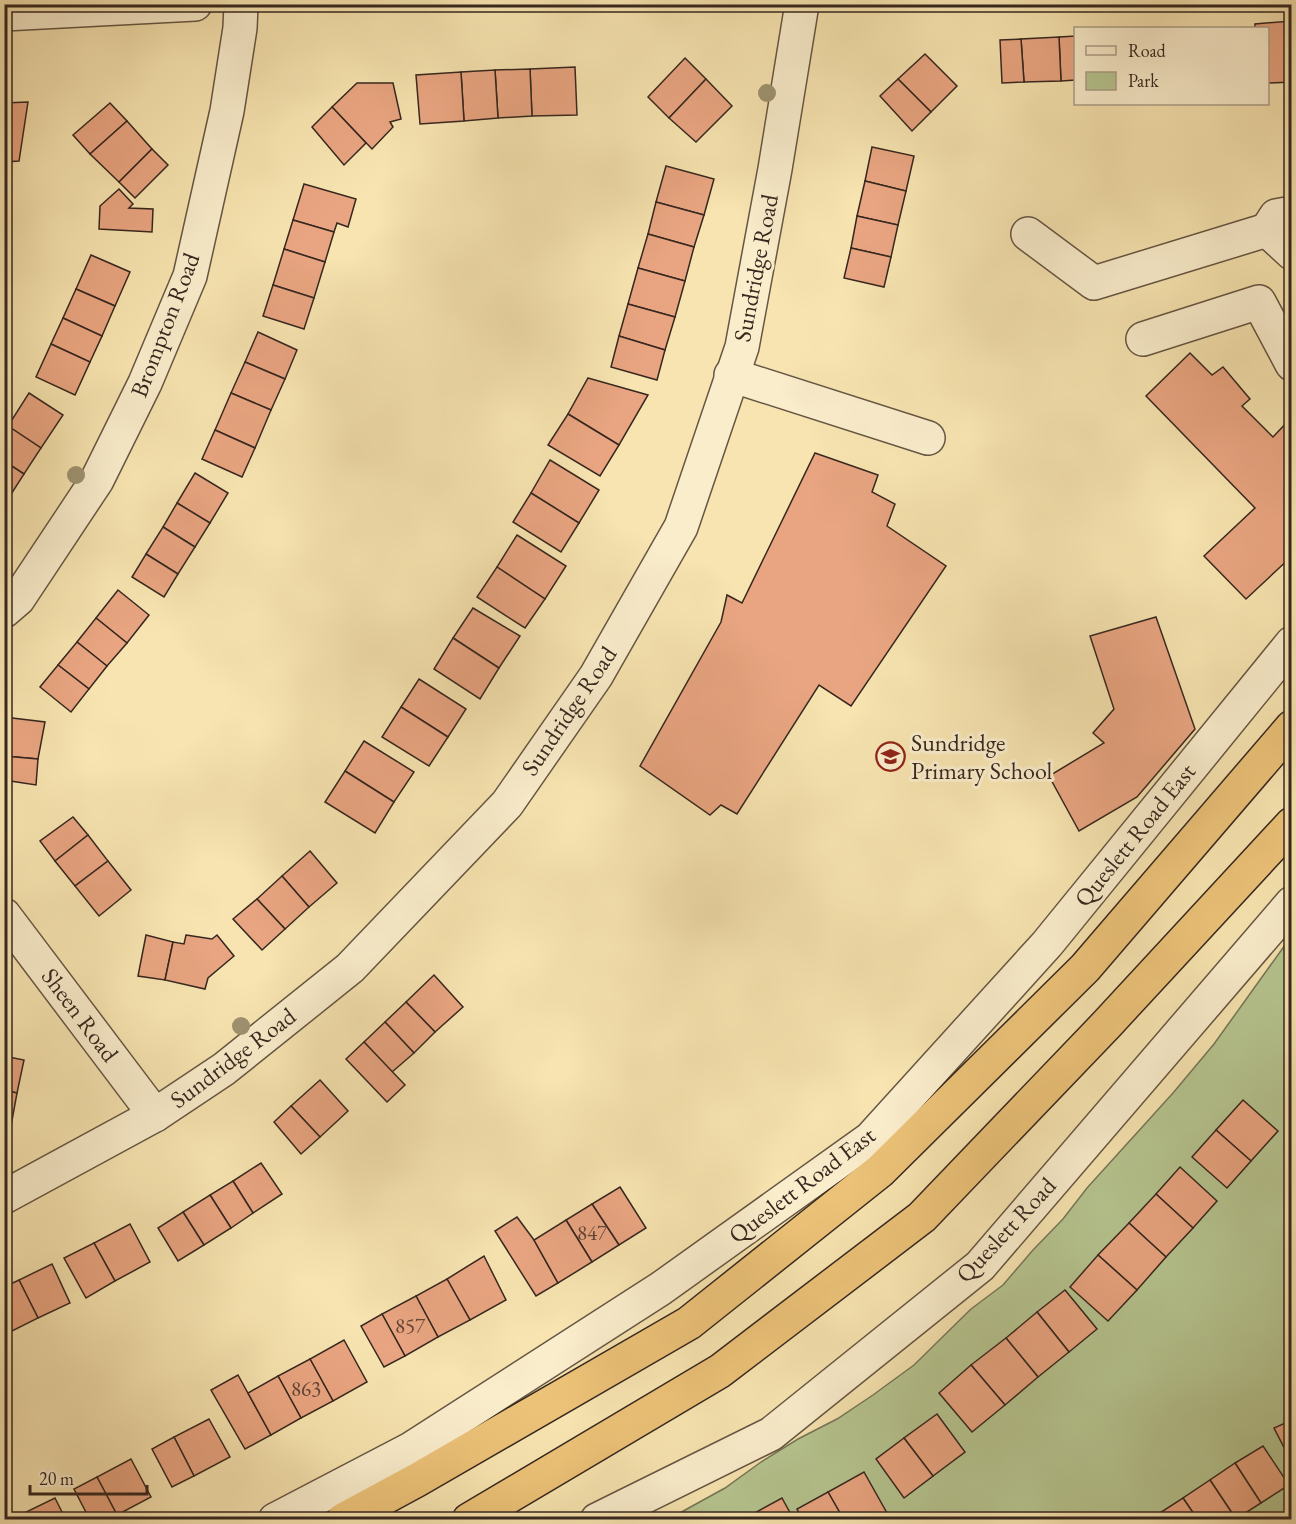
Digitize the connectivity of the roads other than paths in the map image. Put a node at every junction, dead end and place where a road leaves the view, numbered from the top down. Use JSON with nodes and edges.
{"nodes":[{"id":1,"x":195,"y":4,"type":"edge"},
{"id":2,"x":241,"y":4,"type":"edge"},
{"id":3,"x":802,"y":4,"type":"edge"},
{"id":4,"x":4,"y":14,"type":"edge"},
{"id":5,"x":1279,"y":221,"type":"edge"},
{"id":6,"x":1028,"y":234,"type":"dead end"},
{"id":7,"x":1292,"y":253,"type":"edge"},
{"id":8,"x":1143,"y":339,"type":"dead end"},
{"id":9,"x":1292,"y":364,"type":"edge"},
{"id":10,"x":731,"y":375,"type":"junction"},
{"id":11,"x":928,"y":438,"type":"dead end"},
{"id":12,"x":4,"y":611,"type":"edge"},
{"id":13,"x":1292,"y":643,"type":"edge"},
{"id":14,"x":1292,"y":727,"type":"edge"},
{"id":15,"x":1292,"y":824,"type":"edge"},
{"id":16,"x":1292,"y":903,"type":"edge"},
{"id":17,"x":4,"y":915,"type":"edge"},
{"id":18,"x":155,"y":1115,"type":"junction"},
{"id":19,"x":4,"y":1197,"type":"edge"},
{"id":20,"x":274,"y":1520,"type":"edge"},
{"id":21,"x":343,"y":1520,"type":"edge"},
{"id":22,"x":469,"y":1520,"type":"edge"},
{"id":23,"x":597,"y":1520,"type":"edge"}],
"edges":[{"from":1,"to":4,"type":"street"},
{"from":2,"to":12,"type":"street","name":"Brompton Road"},
{"from":3,"to":10,"type":"street","name":"Sundridge Road"},
{"from":5,"to":6,"type":"street"},
{"from":5,"to":7,"type":"street"},
{"from":8,"to":9,"type":"street"},
{"from":10,"to":11,"type":"street"},
{"from":10,"to":18,"type":"street","name":"Sundridge Road"},
{"from":13,"to":20,"type":"street","name":"Queslett Road East"},
{"from":14,"to":21,"type":"highway","name":"Queslett Road East"},
{"from":15,"to":22,"type":"highway"},
{"from":16,"to":23,"type":"street","name":"Queslett Road"},
{"from":17,"to":18,"type":"street","name":"Sheen Road"},
{"from":18,"to":19,"type":"street","name":"Sundridge Road"}]}
